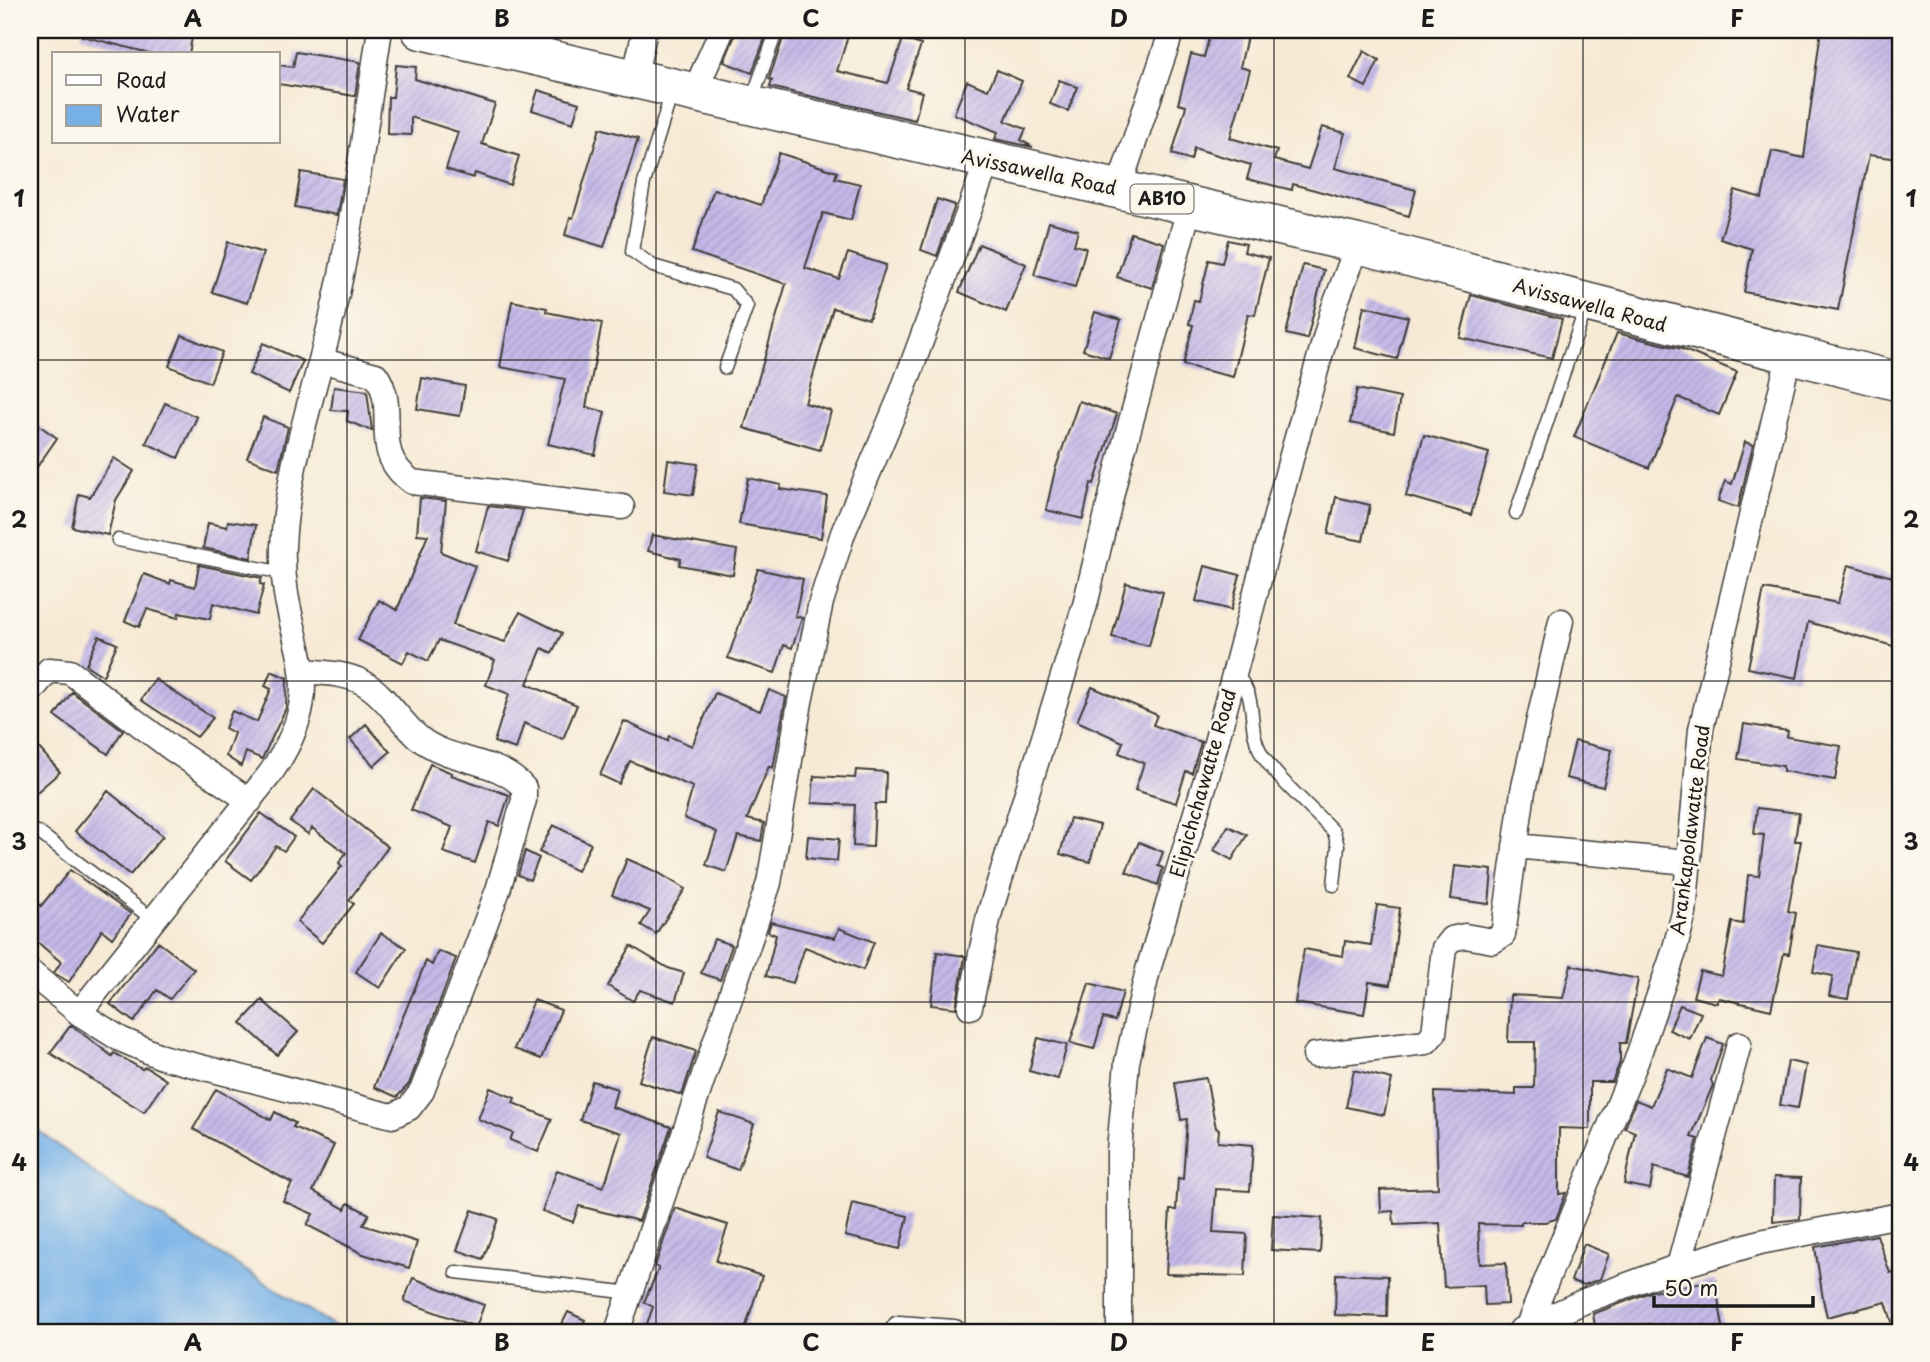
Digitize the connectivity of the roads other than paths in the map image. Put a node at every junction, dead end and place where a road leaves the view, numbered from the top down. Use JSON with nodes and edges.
{"nodes":[{"id":1,"x":380,"y":30,"type":"edge"},
{"id":2,"x":421,"y":30,"type":"edge"},
{"id":3,"x":645,"y":30,"type":"edge"},
{"id":4,"x":722,"y":30,"type":"edge"},
{"id":5,"x":777,"y":30,"type":"edge"},
{"id":6,"x":1172,"y":30,"type":"edge"},
{"id":7,"x":634,"y":79,"type":"junction"},
{"id":8,"x":684,"y":90,"type":"junction"},
{"id":9,"x":750,"y":106,"type":"junction"},
{"id":10,"x":987,"y":162,"type":"junction"},
{"id":11,"x":1118,"y":190,"type":"junction"},
{"id":12,"x":1190,"y":205,"type":"junction"},
{"id":13,"x":1358,"y":244,"type":"junction"},
{"id":14,"x":1587,"y":304,"type":"junction"},
{"id":15,"x":1789,"y":356,"type":"junction"},
{"id":16,"x":323,"y":361,"type":"junction"},
{"id":17,"x":725,"y":368,"type":"dead end"},
{"id":18,"x":1900,"y":382,"type":"edge"},
{"id":19,"x":622,"y":507,"type":"dead end"},
{"id":20,"x":1516,"y":513,"type":"dead end"},
{"id":21,"x":118,"y":540,"type":"dead end"},
{"id":22,"x":283,"y":573,"type":"junction"},
{"id":23,"x":1561,"y":621,"type":"dead end"},
{"id":24,"x":304,"y":671,"type":"junction"},
{"id":25,"x":1234,"y":673,"type":"junction"},
{"id":26,"x":30,"y":692,"type":"edge"},
{"id":27,"x":250,"y":801,"type":"junction"},
{"id":28,"x":38,"y":832,"type":"dead end"},
{"id":29,"x":1515,"y":846,"type":"junction"},
{"id":30,"x":1689,"y":862,"type":"junction"},
{"id":31,"x":1334,"y":885,"type":"dead end"},
{"id":32,"x":155,"y":922,"type":"junction"},
{"id":33,"x":30,"y":972,"type":"edge"},
{"id":34,"x":970,"y":1007,"type":"dead end"},
{"id":35,"x":79,"y":1013,"type":"junction"},
{"id":36,"x":1739,"y":1044,"type":"dead end"},
{"id":37,"x":1315,"y":1055,"type":"dead end"},
{"id":38,"x":1900,"y":1214,"type":"edge"},
{"id":39,"x":1679,"y":1266,"type":"junction"},
{"id":40,"x":456,"y":1272,"type":"dead end"},
{"id":41,"x":631,"y":1293,"type":"junction"},
{"id":42,"x":899,"y":1328,"type":"dead end"},
{"id":43,"x":1523,"y":1331,"type":"edge"},
{"id":44,"x":617,"y":1332,"type":"edge"},
{"id":45,"x":954,"y":1332,"type":"edge"},
{"id":46,"x":1119,"y":1332,"type":"edge"}],
"edges":[{"from":1,"to":16,"type":"street"},
{"from":2,"to":7,"type":"main road","name":"Avissawella Road","number":"AB10"},
{"from":3,"to":7,"type":"street"},
{"from":4,"to":8,"type":"street"},
{"from":5,"to":9,"type":"lane"},
{"from":6,"to":11,"type":"street"},
{"from":7,"to":8,"type":"main road","name":"Avissawella Road","number":"AB10"},
{"from":8,"to":9,"type":"main road","name":"Avissawella Road","number":"AB10"},
{"from":8,"to":17,"type":"lane"},
{"from":9,"to":10,"type":"main road","name":"Avissawella Road","number":"AB10"},
{"from":10,"to":11,"type":"main road","name":"Avissawella Road","number":"AB10"},
{"from":10,"to":41,"type":"street"},
{"from":11,"to":12,"type":"main road","name":"Avissawella Road","number":"AB10"},
{"from":12,"to":13,"type":"main road","name":"Avissawella Road","number":"AB10"},
{"from":12,"to":34,"type":"street"},
{"from":13,"to":14,"type":"main road","name":"Avissawella Road","number":"AB10"},
{"from":13,"to":25,"type":"street","name":"Elipichchawatte Road"},
{"from":14,"to":15,"type":"main road","name":"Avissawella Road","number":"AB10"},
{"from":14,"to":20,"type":"lane"},
{"from":15,"to":18,"type":"main road","name":"Avissawella Road","number":"AB10"},
{"from":15,"to":30,"type":"street","name":"Arankapolawatte Road"},
{"from":16,"to":19,"type":"street"},
{"from":16,"to":22,"type":"street"},
{"from":21,"to":22,"type":"lane"},
{"from":22,"to":24,"type":"street"},
{"from":23,"to":29,"type":"street"},
{"from":24,"to":27,"type":"street"},
{"from":24,"to":35,"type":"street"},
{"from":25,"to":31,"type":"lane"},
{"from":25,"to":46,"type":"street","name":"Elipichchawatte Road"},
{"from":26,"to":27,"type":"street"},
{"from":27,"to":32,"type":"street"},
{"from":28,"to":32,"type":"lane"},
{"from":29,"to":30,"type":"street"},
{"from":29,"to":37,"type":"street"},
{"from":30,"to":43,"type":"street","name":"Arankapolawatte Road"},
{"from":32,"to":35,"type":"street"},
{"from":33,"to":35,"type":"street"},
{"from":36,"to":39,"type":"street"},
{"from":38,"to":39,"type":"street"},
{"from":39,"to":43,"type":"street"},
{"from":40,"to":41,"type":"lane"},
{"from":41,"to":44,"type":"street"},
{"from":42,"to":45,"type":"street"}]}
